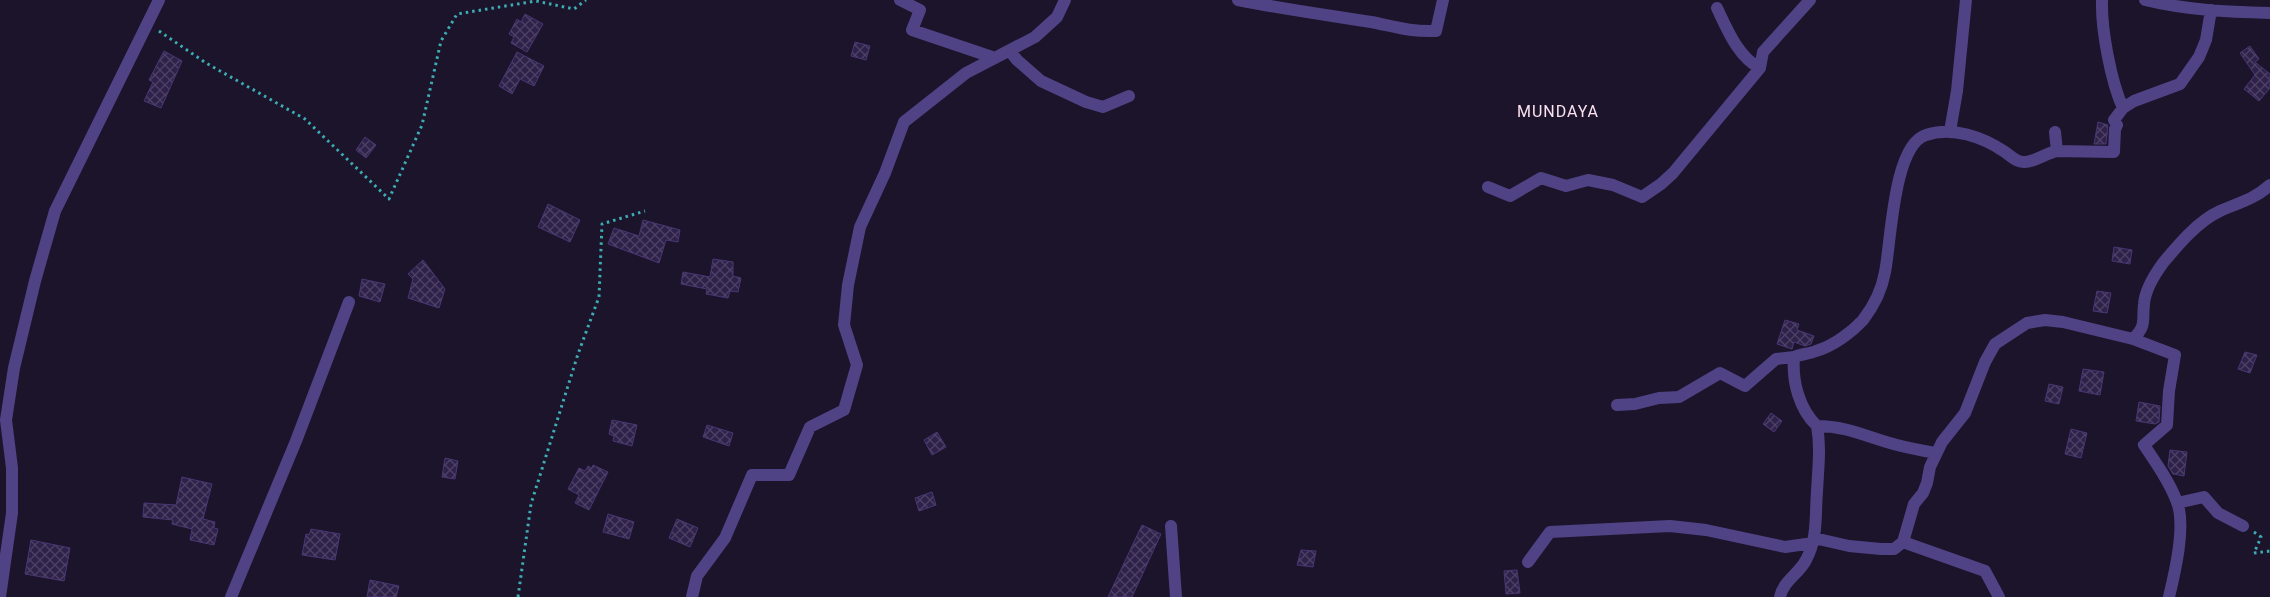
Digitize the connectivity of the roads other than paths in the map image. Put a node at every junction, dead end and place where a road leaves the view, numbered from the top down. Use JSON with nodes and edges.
{"nodes":[{"id":1,"x":159,"y":0,"type":"edge"},
{"id":2,"x":900,"y":0,"type":"edge"},
{"id":3,"x":1065,"y":0,"type":"edge"},
{"id":4,"x":1238,"y":0,"type":"edge"},
{"id":5,"x":1443,"y":0,"type":"edge"},
{"id":6,"x":1810,"y":0,"type":"edge"},
{"id":7,"x":1966,"y":0,"type":"edge"},
{"id":8,"x":2102,"y":0,"type":"edge"},
{"id":9,"x":2145,"y":0,"type":"edge"},
{"id":10,"x":1718,"y":8,"type":"dead end"},
{"id":11,"x":2211,"y":10,"type":"junction"},
{"id":12,"x":2270,"y":13,"type":"edge"},
{"id":13,"x":1010,"y":51,"type":"junction"},
{"id":14,"x":994,"y":58,"type":"junction"},
{"id":15,"x":1760,"y":68,"type":"junction"},
{"id":16,"x":1129,"y":96,"type":"dead end"},
{"id":17,"x":2123,"y":108,"type":"junction"},
{"id":18,"x":1950,"y":131,"type":"junction"},
{"id":19,"x":2055,"y":132,"type":"dead end"},
{"id":20,"x":2057,"y":151,"type":"junction"},
{"id":21,"x":2270,"y":185,"type":"edge"},
{"id":22,"x":1488,"y":187,"type":"dead end"},
{"id":23,"x":349,"y":302,"type":"dead end"},
{"id":24,"x":2133,"y":339,"type":"junction"},
{"id":25,"x":1794,"y":357,"type":"junction"},
{"id":26,"x":1617,"y":405,"type":"dead end"},
{"id":27,"x":1817,"y":426,"type":"junction"},
{"id":28,"x":1936,"y":453,"type":"junction"},
{"id":29,"x":2178,"y":503,"type":"junction"},
{"id":30,"x":1171,"y":526,"type":"dead end"},
{"id":31,"x":2243,"y":526,"type":"road end"},
{"id":32,"x":1813,"y":540,"type":"junction"},
{"id":33,"x":1903,"y":542,"type":"junction"},
{"id":34,"x":1528,"y":562,"type":"dead end"},
{"id":35,"x":0,"y":597,"type":"edge"},
{"id":36,"x":231,"y":597,"type":"edge"},
{"id":37,"x":692,"y":597,"type":"edge"},
{"id":38,"x":1176,"y":597,"type":"edge"},
{"id":39,"x":1780,"y":597,"type":"edge"},
{"id":40,"x":1999,"y":597,"type":"edge"},
{"id":41,"x":2168,"y":597,"type":"edge"}],
"edges":[{"from":1,"to":35,"type":"street"},
{"from":2,"to":14,"type":"street"},
{"from":3,"to":13,"type":"street"},
{"from":4,"to":5,"type":"street"},
{"from":6,"to":15,"type":"street"},
{"from":7,"to":18,"type":"street"},
{"from":8,"to":17,"type":"street"},
{"from":9,"to":11,"type":"street"},
{"from":10,"to":15,"type":"street"},
{"from":11,"to":12,"type":"street"},
{"from":11,"to":17,"type":"street"},
{"from":13,"to":14,"type":"street"},
{"from":13,"to":16,"type":"street"},
{"from":14,"to":37,"type":"street"},
{"from":15,"to":22,"type":"street"},
{"from":17,"to":20,"type":"street"},
{"from":18,"to":20,"type":"street"},
{"from":18,"to":25,"type":"street"},
{"from":19,"to":20,"type":"street"},
{"from":21,"to":24,"type":"street"},
{"from":23,"to":36,"type":"street"},
{"from":24,"to":28,"type":"street"},
{"from":24,"to":29,"type":"street"},
{"from":25,"to":26,"type":"street"},
{"from":25,"to":27,"type":"street"},
{"from":27,"to":28,"type":"street"},
{"from":27,"to":32,"type":"street"},
{"from":28,"to":33,"type":"street"},
{"from":29,"to":31,"type":"street"},
{"from":29,"to":41,"type":"street"},
{"from":30,"to":38,"type":"street"},
{"from":32,"to":33,"type":"street"},
{"from":32,"to":34,"type":"street"},
{"from":32,"to":39,"type":"street"},
{"from":33,"to":40,"type":"street"}]}
